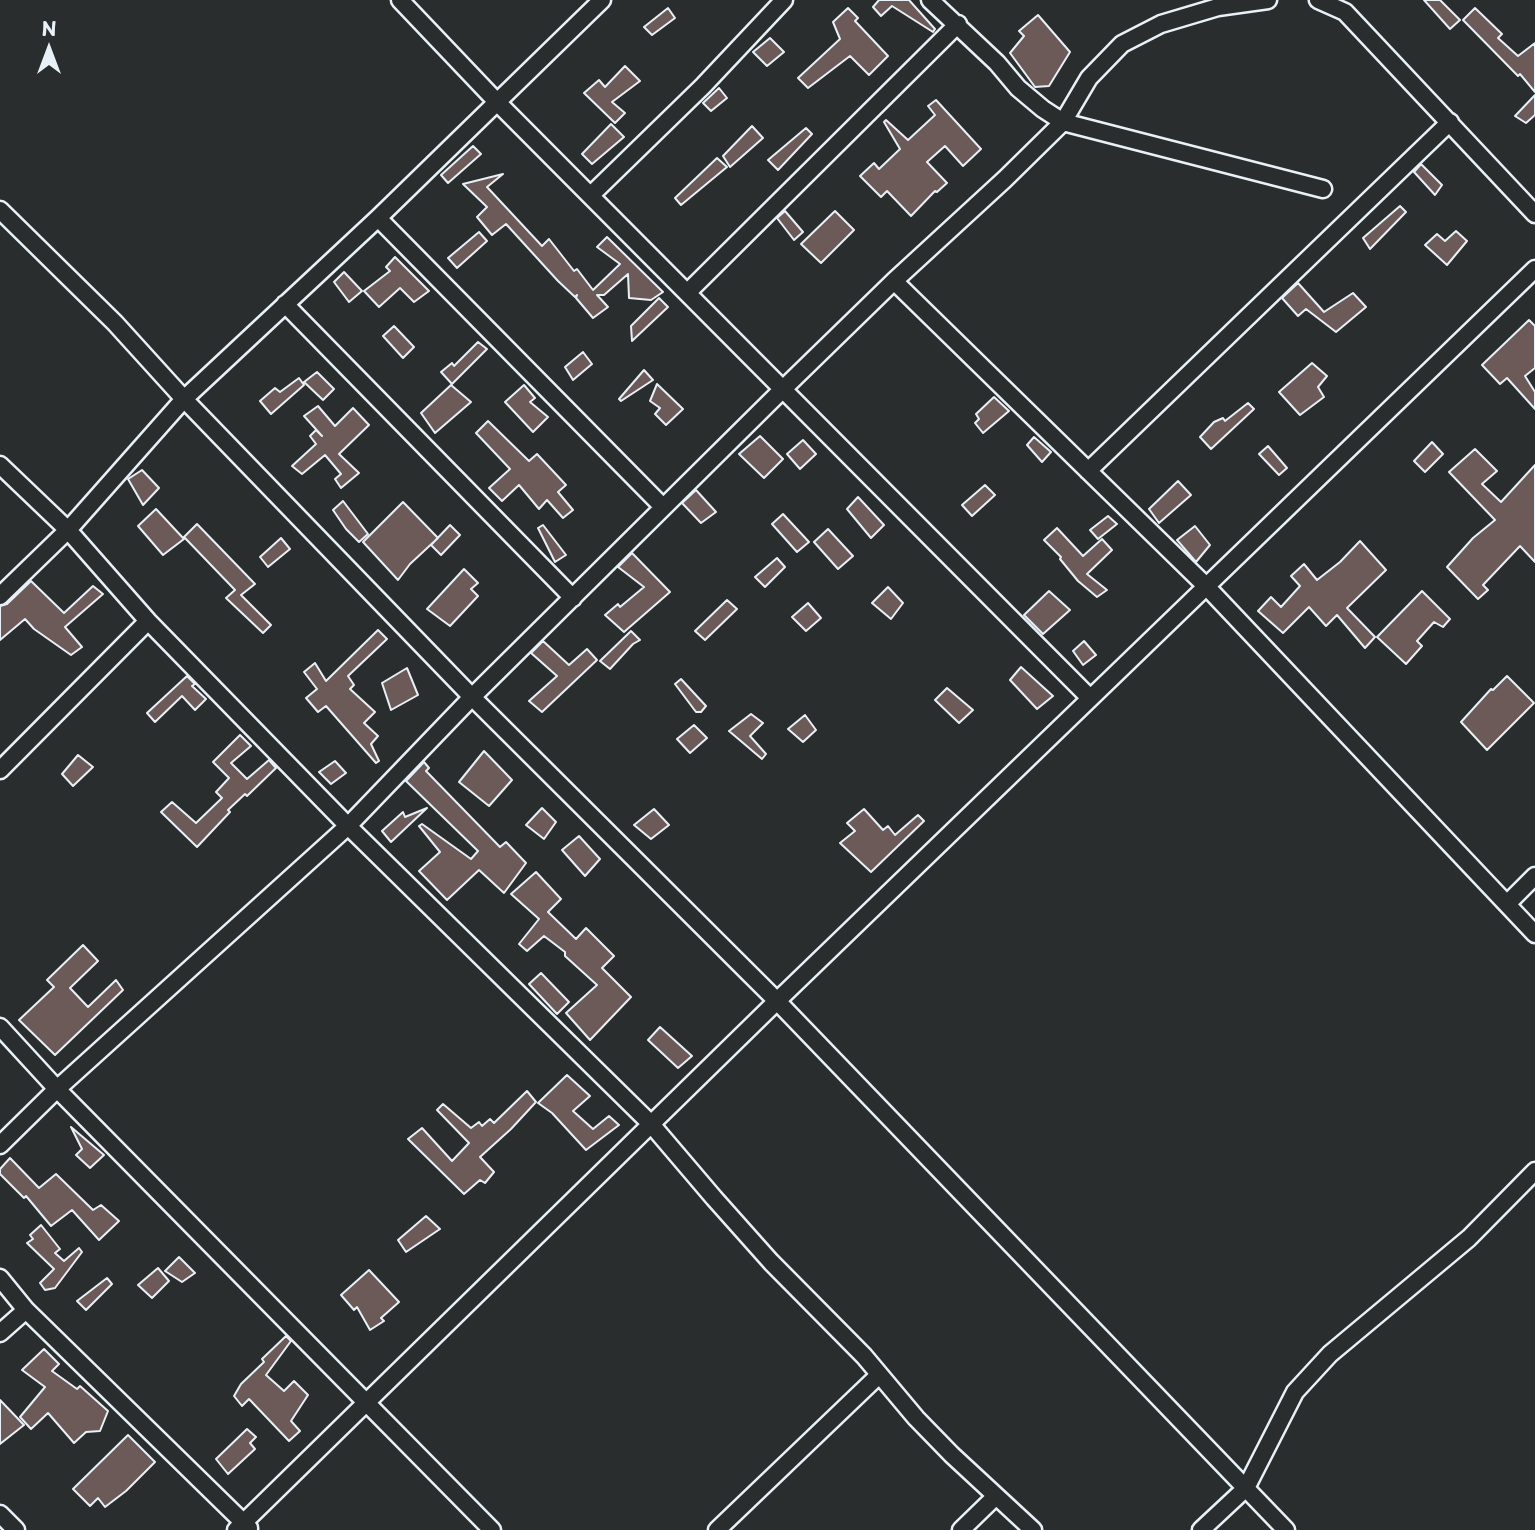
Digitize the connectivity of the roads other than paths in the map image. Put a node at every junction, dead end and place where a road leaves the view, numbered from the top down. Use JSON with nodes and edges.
{"nodes":[{"id":1,"x":400,"y":0,"type":"edge"},
{"id":2,"x":602,"y":0,"type":"edge"},
{"id":3,"x":784,"y":0,"type":"edge"},
{"id":4,"x":930,"y":0,"type":"edge"},
{"id":5,"x":1268,"y":0,"type":"edge"},
{"id":6,"x":1318,"y":0,"type":"edge"},
{"id":7,"x":958,"y":24,"type":"junction"},
{"id":8,"x":497,"y":102,"type":"junction"},
{"id":9,"x":1063,"y":121,"type":"junction"},
{"id":10,"x":1450,"y":122,"type":"junction"},
{"id":11,"x":1323,"y":189,"type":"dead end"},
{"id":12,"x":591,"y":195,"type":"junction"},
{"id":13,"x":0,"y":210,"type":"edge"},
{"id":14,"x":1535,"y":214,"type":"edge"},
{"id":15,"x":378,"y":218,"type":"junction"},
{"id":16,"x":1535,"y":269,"type":"edge"},
{"id":17,"x":894,"y":281,"type":"junction"},
{"id":18,"x":687,"y":293,"type":"junction"},
{"id":19,"x":285,"y":304,"type":"junction"},
{"id":20,"x":782,"y":390,"type":"junction"},
{"id":21,"x":184,"y":399,"type":"junction"},
{"id":22,"x":0,"y":465,"type":"edge"},
{"id":23,"x":1088,"y":471,"type":"junction"},
{"id":24,"x":663,"y":507,"type":"junction"},
{"id":25,"x":68,"y":530,"type":"junction"},
{"id":26,"x":1206,"y":586,"type":"junction"},
{"id":27,"x":0,"y":596,"type":"edge"},
{"id":28,"x":573,"y":598,"type":"junction"},
{"id":29,"x":148,"y":621,"type":"junction"},
{"id":30,"x":472,"y":697,"type":"junction"},
{"id":31,"x":1090,"y":698,"type":"junction"},
{"id":32,"x":0,"y":770,"type":"edge"},
{"id":33,"x":348,"y":826,"type":"junction"},
{"id":34,"x":1535,"y":876,"type":"edge"},
{"id":35,"x":1507,"y":904,"type":"junction"},
{"id":36,"x":1535,"y":934,"type":"edge"},
{"id":37,"x":777,"y":1001,"type":"junction"},
{"id":38,"x":0,"y":1027,"type":"edge"},
{"id":39,"x":57,"y":1089,"type":"junction"},
{"id":40,"x":651,"y":1124,"type":"junction"},
{"id":41,"x":0,"y":1145,"type":"edge"},
{"id":42,"x":1535,"y":1171,"type":"edge"},
{"id":43,"x":0,"y":1278,"type":"edge"},
{"id":44,"x":26,"y":1310,"type":"junction"},
{"id":45,"x":0,"y":1333,"type":"edge"},
{"id":46,"x":878,"y":1375,"type":"junction"},
{"id":47,"x":367,"y":1402,"type":"junction"},
{"id":48,"x":1246,"y":1488,"type":"junction"},
{"id":49,"x":996,"y":1496,"type":"junction"},
{"id":50,"x":0,"y":1514,"type":"edge"},
{"id":51,"x":243,"y":1528,"type":"edge"},
{"id":52,"x":16,"y":1530,"type":"edge"},
{"id":53,"x":492,"y":1530,"type":"edge"},
{"id":54,"x":717,"y":1530,"type":"edge"},
{"id":55,"x":961,"y":1530,"type":"edge"},
{"id":56,"x":1033,"y":1530,"type":"edge"},
{"id":57,"x":1201,"y":1530,"type":"edge"},
{"id":58,"x":1286,"y":1530,"type":"edge"}],
"edges":[{"from":1,"to":8,"type":"street"},
{"from":2,"to":8,"type":"street"},
{"from":3,"to":12,"type":"street"},
{"from":4,"to":7,"type":"street"},
{"from":5,"to":9,"type":"street"},
{"from":6,"to":10,"type":"street"},
{"from":7,"to":9,"type":"street"},
{"from":7,"to":18,"type":"street"},
{"from":8,"to":12,"type":"street"},
{"from":8,"to":15,"type":"street"},
{"from":9,"to":11,"type":"street"},
{"from":9,"to":17,"type":"street"},
{"from":10,"to":14,"type":"street"},
{"from":10,"to":23,"type":"street"},
{"from":12,"to":18,"type":"street"},
{"from":13,"to":21,"type":"street"},
{"from":15,"to":19,"type":"street"},
{"from":15,"to":24,"type":"street"},
{"from":16,"to":26,"type":"street"},
{"from":17,"to":20,"type":"street"},
{"from":17,"to":23,"type":"street"},
{"from":18,"to":20,"type":"street"},
{"from":19,"to":21,"type":"street"},
{"from":19,"to":28,"type":"street"},
{"from":20,"to":24,"type":"street"},
{"from":20,"to":31,"type":"street"},
{"from":21,"to":25,"type":"street"},
{"from":21,"to":30,"type":"street"},
{"from":22,"to":25,"type":"street"},
{"from":23,"to":26,"type":"street"},
{"from":24,"to":28,"type":"street"},
{"from":25,"to":27,"type":"street"},
{"from":25,"to":29,"type":"street"},
{"from":26,"to":31,"type":"street"},
{"from":26,"to":35,"type":"street"},
{"from":28,"to":30,"type":"street"},
{"from":29,"to":32,"type":"street"},
{"from":29,"to":33,"type":"street"},
{"from":30,"to":33,"type":"street"},
{"from":30,"to":37,"type":"street"},
{"from":31,"to":37,"type":"street"},
{"from":33,"to":39,"type":"street"},
{"from":33,"to":40,"type":"street"},
{"from":34,"to":35,"type":"street"},
{"from":35,"to":36,"type":"street"},
{"from":37,"to":40,"type":"street"},
{"from":37,"to":48,"type":"street"},
{"from":38,"to":39,"type":"street"},
{"from":39,"to":41,"type":"street"},
{"from":39,"to":47,"type":"street"},
{"from":40,"to":46,"type":"street"},
{"from":40,"to":47,"type":"street"},
{"from":42,"to":48,"type":"street"},
{"from":43,"to":44,"type":"street"},
{"from":44,"to":45,"type":"street"},
{"from":44,"to":51,"type":"street"},
{"from":46,"to":49,"type":"street"},
{"from":46,"to":54,"type":"street"},
{"from":47,"to":51,"type":"street"},
{"from":47,"to":53,"type":"street"},
{"from":48,"to":57,"type":"street"},
{"from":48,"to":58,"type":"street"},
{"from":49,"to":55,"type":"street"},
{"from":49,"to":56,"type":"street"},
{"from":50,"to":52,"type":"street"}]}
